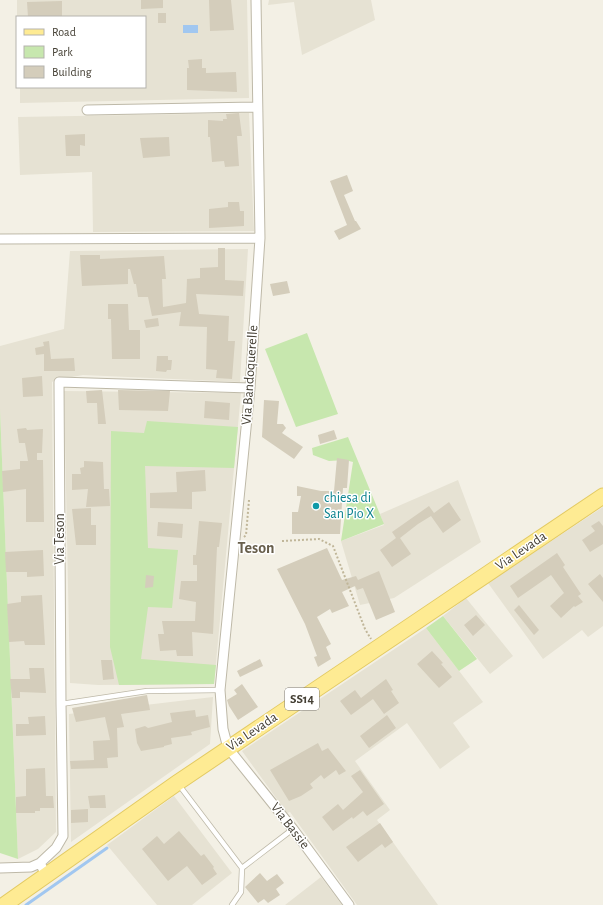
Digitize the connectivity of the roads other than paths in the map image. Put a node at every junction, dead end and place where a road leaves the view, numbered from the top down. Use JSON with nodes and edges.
{"nodes":[{"id":1,"x":256,"y":0,"type":"edge"},
{"id":2,"x":257,"y":107,"type":"junction"},
{"id":3,"x":87,"y":110,"type":"dead end"},
{"id":4,"x":260,"y":238,"type":"junction"},
{"id":5,"x":0,"y":239,"type":"edge"},
{"id":6,"x":250,"y":388,"type":"junction"},
{"id":7,"x":603,"y":496,"type":"edge"},
{"id":8,"x":220,"y":690,"type":"junction"},
{"id":9,"x":61,"y":704,"type":"junction"},
{"id":10,"x":228,"y":748,"type":"junction"},
{"id":11,"x":177,"y":783,"type":"junction"},
{"id":12,"x":293,"y":829,"type":"junction"},
{"id":13,"x":0,"y":868,"type":"edge"},
{"id":14,"x":242,"y":868,"type":"junction"},
{"id":15,"x":43,"y":869,"type":"junction"},
{"id":16,"x":4,"y":905,"type":"edge"},
{"id":17,"x":232,"y":905,"type":"edge"},
{"id":18,"x":349,"y":905,"type":"edge"}],
"edges":[{"from":1,"to":2,"type":"street","name":"Via Bandoquerelle"},
{"from":2,"to":3,"type":"street"},
{"from":2,"to":4,"type":"street","name":"Via Bandoquerelle"},
{"from":4,"to":5,"type":"street"},
{"from":4,"to":6,"type":"street","name":"Via Bandoquerelle"},
{"from":6,"to":8,"type":"street","name":"Via Bandoquerelle"},
{"from":6,"to":9,"type":"street","name":"Via Teson"},
{"from":7,"to":10,"type":"main road","name":"Via Levada","number":"SS14"},
{"from":8,"to":9,"type":"lane"},
{"from":8,"to":10,"type":"street","name":"Via Bandoquerelle"},
{"from":9,"to":15,"type":"street","name":"Via Teson"},
{"from":10,"to":11,"type":"main road","name":"Via Levada","number":"SS14"},
{"from":10,"to":12,"type":"street","name":"Via Bassie"},
{"from":11,"to":14,"type":"lane"},
{"from":11,"to":15,"type":"main road","name":"Via Levada","number":"SS14"},
{"from":12,"to":14,"type":"lane"},
{"from":12,"to":18,"type":"street","name":"Via Bassie"},
{"from":13,"to":15,"type":"street"},
{"from":14,"to":17,"type":"lane"},
{"from":15,"to":16,"type":"main road","name":"Via Levada","number":"SS14"}]}
